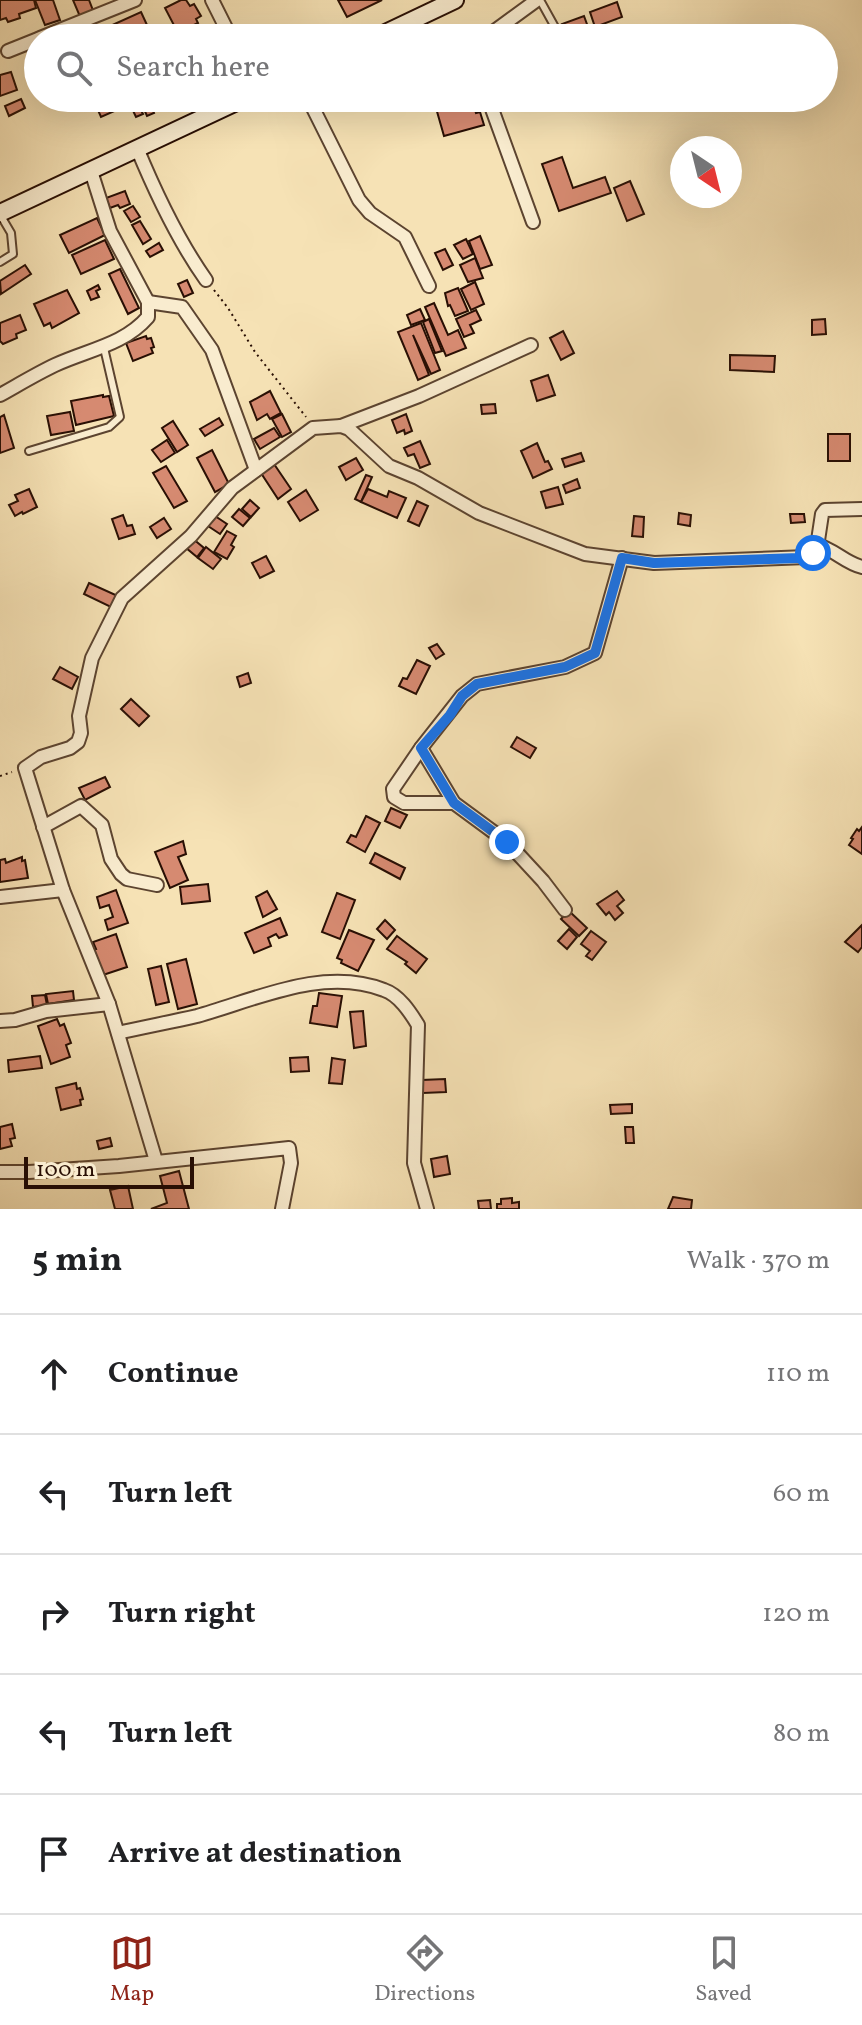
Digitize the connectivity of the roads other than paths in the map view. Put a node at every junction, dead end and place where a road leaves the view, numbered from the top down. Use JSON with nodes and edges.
{"nodes":[{"id":1,"x":135,"y":0,"type":"edge"},
{"id":2,"x":212,"y":0,"type":"edge"},
{"id":3,"x":453,"y":0,"type":"edge"},
{"id":4,"x":539,"y":0,"type":"edge"},
{"id":5,"x":74,"y":24,"type":"edge"},
{"id":6,"x":224,"y":24,"type":"edge"},
{"id":7,"x":404,"y":24,"type":"edge"},
{"id":8,"x":505,"y":24,"type":"edge"},
{"id":9,"x":553,"y":24,"type":"edge"},
{"id":10,"x":24,"y":44,"type":"edge"},
{"id":11,"x":8,"y":51,"type":"dead end"},
{"id":12,"x":215,"y":112,"type":"edge"},
{"id":13,"x":315,"y":112,"type":"edge"},
{"id":14,"x":493,"y":112,"type":"edge"},
{"id":15,"x":137,"y":148,"type":"junction"},
{"id":16,"x":91,"y":171,"type":"junction"},
{"id":17,"x":0,"y":214,"type":"edge"},
{"id":18,"x":533,"y":222,"type":"dead end"},
{"id":19,"x":0,"y":262,"type":"edge"},
{"id":20,"x":206,"y":280,"type":"road end"},
{"id":21,"x":429,"y":286,"type":"dead end"},
{"id":22,"x":148,"y":302,"type":"junction"},
{"id":23,"x":531,"y":345,"type":"dead end"},
{"id":24,"x":104,"y":348,"type":"junction"},
{"id":25,"x":0,"y":395,"type":"edge"},
{"id":26,"x":341,"y":426,"type":"junction"},
{"id":27,"x":29,"y":451,"type":"dead end"},
{"id":28,"x":256,"y":470,"type":"junction"},
{"id":29,"x":862,"y":509,"type":"edge"},
{"id":30,"x":817,"y":545,"type":"junction"},
{"id":31,"x":622,"y":558,"type":"junction"},
{"id":32,"x":862,"y":567,"type":"edge"},
{"id":33,"x":421,"y":748,"type":"junction"},
{"id":34,"x":454,"y":803,"type":"junction"},
{"id":35,"x":43,"y":827,"type":"junction"},
{"id":36,"x":157,"y":885,"type":"dead end"},
{"id":37,"x":63,"y":890,"type":"junction"},
{"id":38,"x":0,"y":897,"type":"edge"},
{"id":39,"x":565,"y":910,"type":"dead end"},
{"id":40,"x":109,"y":1004,"type":"junction"},
{"id":41,"x":0,"y":1021,"type":"edge"},
{"id":42,"x":118,"y":1033,"type":"junction"},
{"id":43,"x":156,"y":1161,"type":"junction"},
{"id":44,"x":0,"y":1172,"type":"edge"},
{"id":45,"x":282,"y":1209,"type":"edge"},
{"id":46,"x":427,"y":1209,"type":"edge"}],
"edges":[{"from":1,"to":5,"type":"street"},
{"from":2,"to":6,"type":"street"},
{"from":3,"to":7,"type":"main road"},
{"from":4,"to":8,"type":"street"},
{"from":4,"to":9,"type":"lane"},
{"from":10,"to":11,"type":"street"},
{"from":12,"to":15,"type":"main road"},
{"from":13,"to":21,"type":"street"},
{"from":14,"to":18,"type":"street"},
{"from":15,"to":16,"type":"main road"},
{"from":15,"to":20,"type":"street"},
{"from":16,"to":17,"type":"main road"},
{"from":16,"to":22,"type":"street"},
{"from":17,"to":19,"type":"lane"},
{"from":22,"to":24,"type":"street"},
{"from":22,"to":28,"type":"street"},
{"from":23,"to":26,"type":"street"},
{"from":24,"to":25,"type":"street"},
{"from":24,"to":27,"type":"lane"},
{"from":26,"to":28,"type":"street"},
{"from":26,"to":31,"type":"street"},
{"from":28,"to":35,"type":"street"},
{"from":29,"to":30,"type":"street"},
{"from":30,"to":31,"type":"street"},
{"from":30,"to":32,"type":"street"},
{"from":31,"to":33,"type":"street"},
{"from":33,"to":34,"type":"street"},
{"from":33,"to":34,"type":"street"},
{"from":34,"to":39,"type":"street"},
{"from":35,"to":36,"type":"street"},
{"from":35,"to":37,"type":"street"},
{"from":37,"to":38,"type":"street"},
{"from":37,"to":40,"type":"street"},
{"from":40,"to":41,"type":"street"},
{"from":40,"to":42,"type":"street"},
{"from":42,"to":43,"type":"street"},
{"from":42,"to":46,"type":"street"},
{"from":43,"to":44,"type":"street"},
{"from":43,"to":45,"type":"street"}]}
